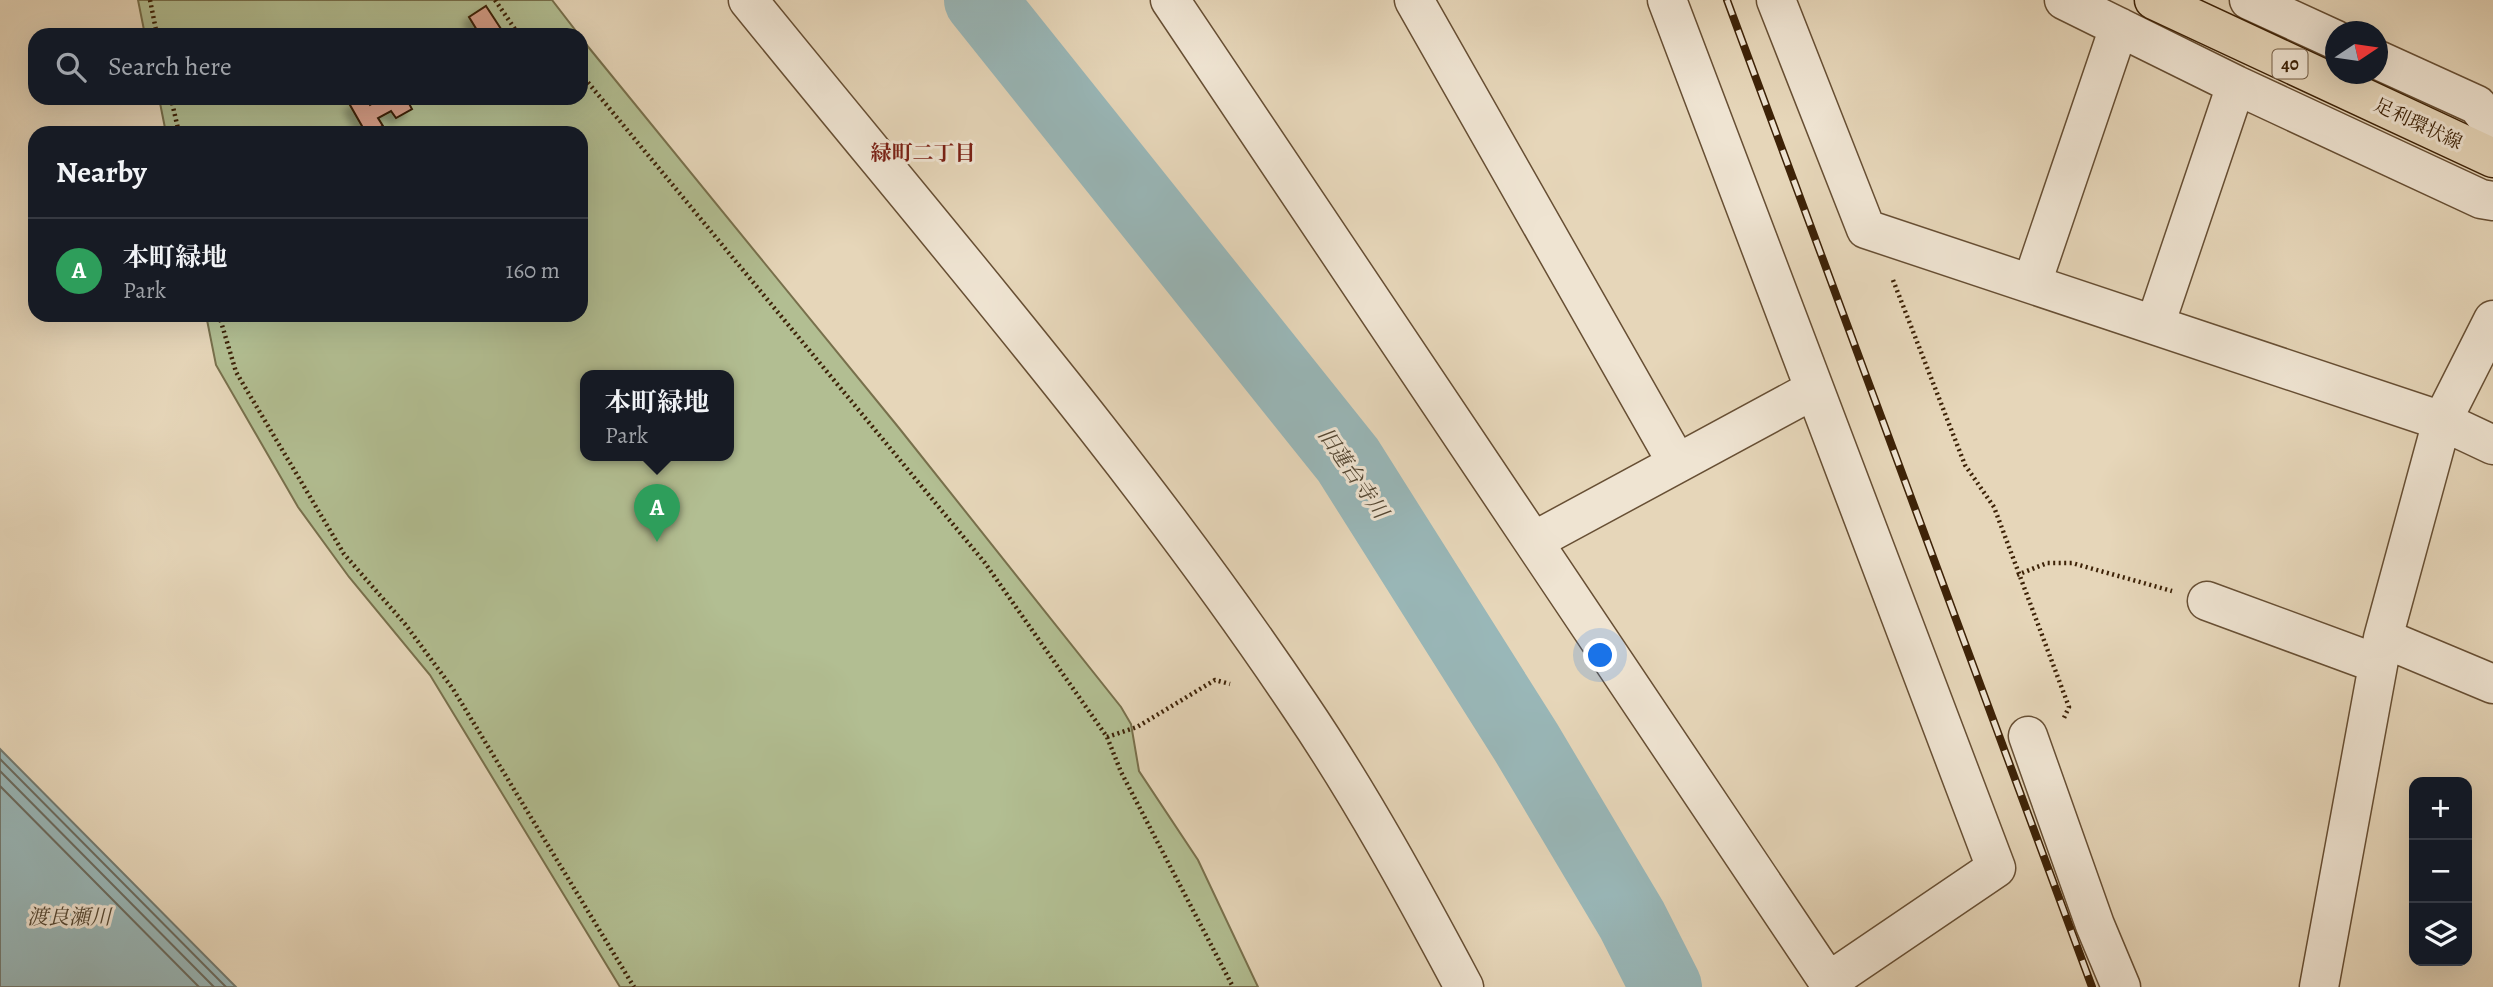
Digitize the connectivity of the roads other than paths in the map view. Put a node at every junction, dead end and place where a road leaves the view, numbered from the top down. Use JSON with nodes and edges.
{"nodes":[{"id":1,"x":748,"y":0,"type":"edge"},
{"id":2,"x":1170,"y":0,"type":"edge"},
{"id":3,"x":1415,"y":0,"type":"edge"},
{"id":4,"x":1667,"y":0,"type":"edge"},
{"id":5,"x":1776,"y":0,"type":"edge"},
{"id":6,"x":2064,"y":0,"type":"edge"},
{"id":7,"x":2154,"y":0,"type":"edge"},
{"id":8,"x":2249,"y":0,"type":"edge"},
{"id":9,"x":2119,"y":27,"type":"junction"},
{"id":10,"x":2325,"y":35,"type":"edge"},
{"id":11,"x":2388,"y":65,"type":"edge"},
{"id":12,"x":2236,"y":85,"type":"junction"},
{"id":13,"x":2493,"y":126,"type":"edge"},
{"id":14,"x":2493,"y":158,"type":"edge"},
{"id":15,"x":2493,"y":201,"type":"edge"},
{"id":16,"x":2032,"y":283,"type":"junction"},
{"id":17,"x":2493,"y":320,"type":"edge"},
{"id":18,"x":2155,"y":325,"type":"junction"},
{"id":19,"x":1813,"y":390,"type":"junction"},
{"id":20,"x":2442,"y":421,"type":"junction"},
{"id":21,"x":2493,"y":445,"type":"edge"},
{"id":22,"x":1677,"y":463,"type":"junction"},
{"id":23,"x":1534,"y":541,"type":"junction"},
{"id":24,"x":2207,"y":601,"type":"road end"},
{"id":25,"x":2380,"y":651,"type":"junction"},
{"id":26,"x":2493,"y":684,"type":"edge"},
{"id":27,"x":2031,"y":746,"type":"road end"},
{"id":28,"x":1830,"y":984,"type":"edge"},
{"id":29,"x":1464,"y":987,"type":"edge"},
{"id":30,"x":2121,"y":987,"type":"edge"},
{"id":31,"x":2319,"y":987,"type":"edge"}],
"edges":[{"from":1,"to":29,"type":"street"},
{"from":2,"to":23,"type":"street"},
{"from":3,"to":22,"type":"street"},
{"from":4,"to":19,"type":"street"},
{"from":5,"to":16,"type":"street"},
{"from":6,"to":9,"type":"street"},
{"from":7,"to":14,"type":"main road","name":"足利環状線","number":"40"},
{"from":8,"to":10,"type":"street"},
{"from":9,"to":12,"type":"street"},
{"from":9,"to":16,"type":"street"},
{"from":11,"to":13,"type":"street"},
{"from":12,"to":15,"type":"street"},
{"from":12,"to":18,"type":"street"},
{"from":16,"to":18,"type":"street"},
{"from":17,"to":20,"type":"street"},
{"from":18,"to":20,"type":"street"},
{"from":19,"to":22,"type":"street"},
{"from":19,"to":28,"type":"street"},
{"from":20,"to":21,"type":"street"},
{"from":20,"to":25,"type":"street"},
{"from":22,"to":23,"type":"street"},
{"from":23,"to":28,"type":"street"},
{"from":24,"to":25,"type":"street"},
{"from":25,"to":26,"type":"street"},
{"from":25,"to":31,"type":"street"},
{"from":27,"to":30,"type":"street"}]}
